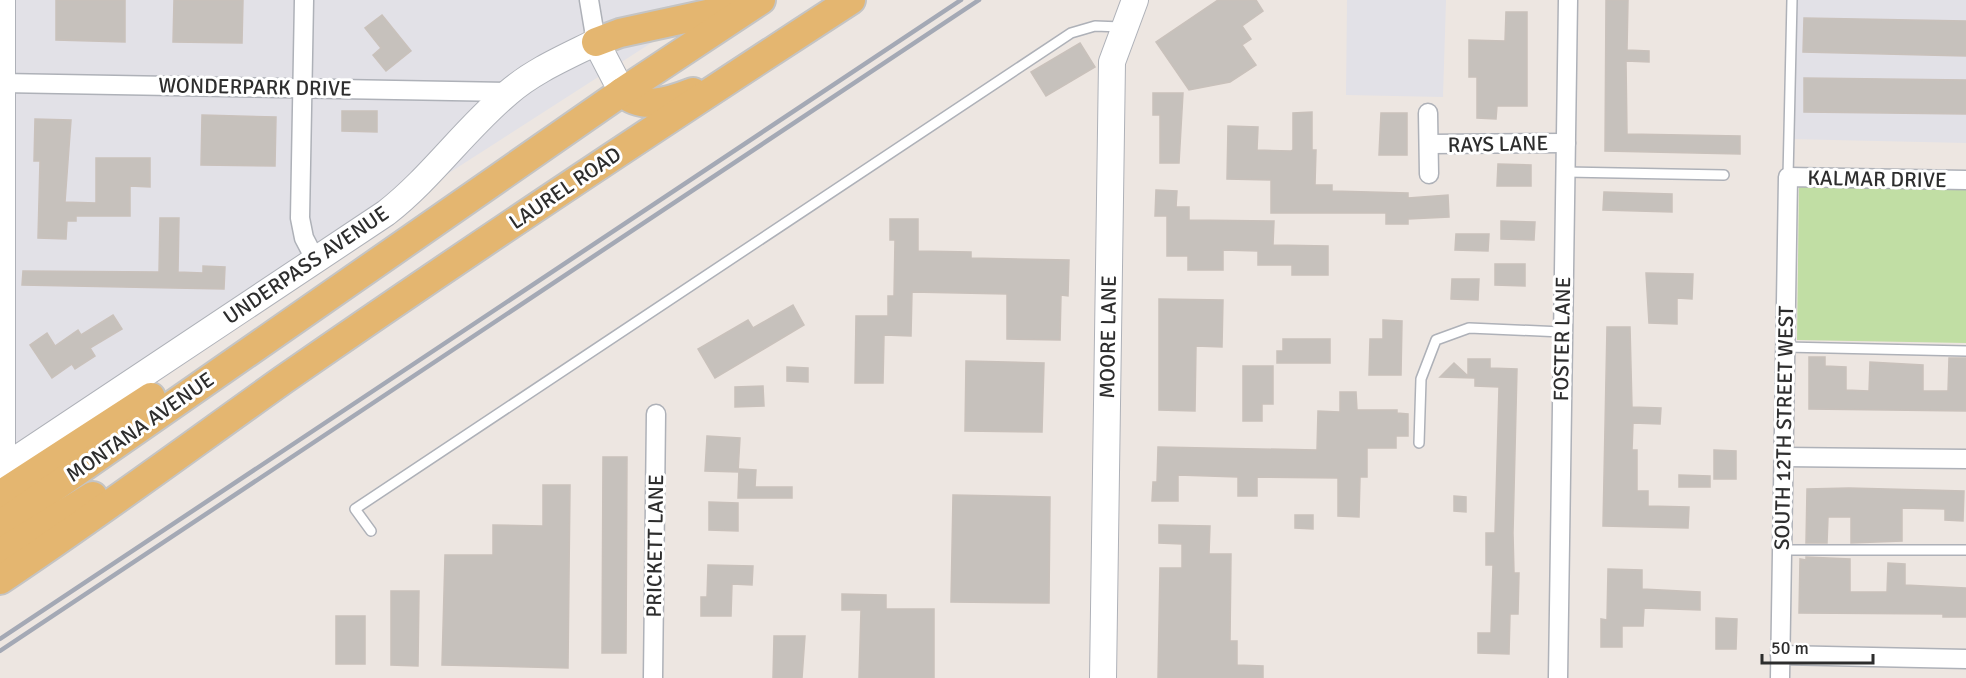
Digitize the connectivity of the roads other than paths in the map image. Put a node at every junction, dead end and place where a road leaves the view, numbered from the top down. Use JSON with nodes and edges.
{"nodes":[{"id":1,"x":2,"y":0,"type":"edge"},
{"id":2,"x":304,"y":0,"type":"edge"},
{"id":3,"x":589,"y":0,"type":"edge"},
{"id":4,"x":761,"y":0,"type":"edge"},
{"id":5,"x":851,"y":0,"type":"edge"},
{"id":6,"x":1135,"y":0,"type":"edge"},
{"id":7,"x":1568,"y":0,"type":"edge"},
{"id":8,"x":1792,"y":0,"type":"edge"},
{"id":9,"x":1124,"y":28,"type":"junction"},
{"id":10,"x":596,"y":42,"type":"junction"},
{"id":11,"x":740,"y":72,"type":"junction"},
{"id":12,"x":2,"y":83,"type":"junction"},
{"id":13,"x":303,"y":88,"type":"junction"},
{"id":14,"x":508,"y":92,"type":"junction"},
{"id":15,"x":622,"y":92,"type":"junction"},
{"id":16,"x":1428,"y":113,"type":"dead end"},
{"id":17,"x":1,"y":116,"type":"edge"},
{"id":18,"x":1566,"y":143,"type":"junction"},
{"id":19,"x":1429,"y":144,"type":"junction"},
{"id":20,"x":1566,"y":172,"type":"junction"},
{"id":21,"x":1429,"y":174,"type":"dead end"},
{"id":22,"x":1724,"y":175,"type":"dead end"},
{"id":23,"x":1788,"y":177,"type":"junction"},
{"id":24,"x":1966,"y":180,"type":"edge"},
{"id":25,"x":572,"y":183,"type":"junction"},
{"id":26,"x":315,"y":259,"type":"junction"},
{"id":27,"x":1,"y":301,"type":"edge"},
{"id":28,"x":280,"y":328,"type":"junction"},
{"id":29,"x":1562,"y":332,"type":"junction"},
{"id":30,"x":1785,"y":347,"type":"junction"},
{"id":31,"x":1966,"y":351,"type":"edge"},
{"id":32,"x":1,"y":360,"type":"edge"},
{"id":33,"x":283,"y":381,"type":"junction"},
{"id":34,"x":656,"y":414,"type":"dead end"},
{"id":35,"x":1419,"y":443,"type":"dead end"},
{"id":36,"x":1784,"y":457,"type":"junction"},
{"id":37,"x":1966,"y":459,"type":"edge"},
{"id":38,"x":0,"y":478,"type":"edge"},
{"id":39,"x":0,"y":525,"type":"edge"},
{"id":40,"x":371,"y":531,"type":"dead end"},
{"id":41,"x":1782,"y":550,"type":"junction"},
{"id":42,"x":1966,"y":550,"type":"edge"},
{"id":43,"x":0,"y":553,"type":"edge"},
{"id":44,"x":0,"y":580,"type":"edge"},
{"id":45,"x":1780,"y":656,"type":"junction"},
{"id":46,"x":1966,"y":659,"type":"edge"},
{"id":47,"x":653,"y":678,"type":"edge"},
{"id":48,"x":1103,"y":678,"type":"edge"},
{"id":49,"x":1558,"y":678,"type":"edge"},
{"id":50,"x":1780,"y":678,"type":"edge"}],
"edges":[{"from":1,"to":12,"type":"street"},
{"from":2,"to":13,"type":"street"},
{"from":3,"to":10,"type":"street"},
{"from":4,"to":10,"type":"main road"},
{"from":4,"to":15,"type":"main road"},
{"from":5,"to":11,"type":"main road","name":"LAUREL ROAD"},
{"from":6,"to":9,"type":"street","name":"MOORE LANE"},
{"from":7,"to":18,"type":"street","name":"FOSTER LANE"},
{"from":8,"to":23,"type":"lane"},
{"from":9,"to":40,"type":"lane"},
{"from":9,"to":48,"type":"street","name":"MOORE LANE"},
{"from":10,"to":14,"type":"street","name":"UNDERPASS AVENUE"},
{"from":10,"to":15,"type":"street"},
{"from":11,"to":15,"type":"main road"},
{"from":11,"to":25,"type":"main road","name":"LAUREL ROAD"},
{"from":12,"to":13,"type":"street","name":"WONDERPARK DRIVE"},
{"from":12,"to":17,"type":"street"},
{"from":13,"to":14,"type":"street","name":"WONDERPARK DRIVE"},
{"from":13,"to":26,"type":"street"},
{"from":14,"to":26,"type":"street","name":"UNDERPASS AVENUE"},
{"from":15,"to":25,"type":"main road"},
{"from":15,"to":28,"type":"main road"},
{"from":16,"to":19,"type":"street","name":"RAYS LANE"},
{"from":17,"to":27,"type":"street"},
{"from":18,"to":19,"type":"street","name":"RAYS LANE"},
{"from":18,"to":20,"type":"street","name":"FOSTER LANE"},
{"from":19,"to":21,"type":"street","name":"RAYS LANE"},
{"from":20,"to":22,"type":"lane"},
{"from":20,"to":29,"type":"street","name":"FOSTER LANE"},
{"from":23,"to":24,"type":"street","name":"KALMAR DRIVE"},
{"from":23,"to":30,"type":"street","name":"SOUTH 12TH STREET WEST"},
{"from":25,"to":33,"type":"main road","name":"LAUREL ROAD"},
{"from":26,"to":38,"type":"street","name":"UNDERPASS AVENUE"},
{"from":27,"to":32,"type":"street"},
{"from":28,"to":38,"type":"main road"},
{"from":28,"to":39,"type":"main road","name":"MONTANA AVENUE"},
{"from":29,"to":35,"type":"lane"},
{"from":29,"to":49,"type":"street","name":"FOSTER LANE"},
{"from":30,"to":31,"type":"lane"},
{"from":30,"to":36,"type":"street","name":"SOUTH 12TH STREET WEST"},
{"from":32,"to":38,"type":"street"},
{"from":33,"to":43,"type":"main road","name":"MONTANA AVENUE"},
{"from":33,"to":44,"type":"main road"},
{"from":34,"to":47,"type":"street","name":"PRICKETT LANE"},
{"from":36,"to":37,"type":"street"},
{"from":36,"to":41,"type":"street","name":"SOUTH 12TH STREET WEST"},
{"from":41,"to":42,"type":"lane"},
{"from":41,"to":45,"type":"street","name":"SOUTH 12TH STREET WEST"},
{"from":45,"to":46,"type":"street"},
{"from":45,"to":50,"type":"street","name":"SOUTH 12TH STREET WEST"}]}
